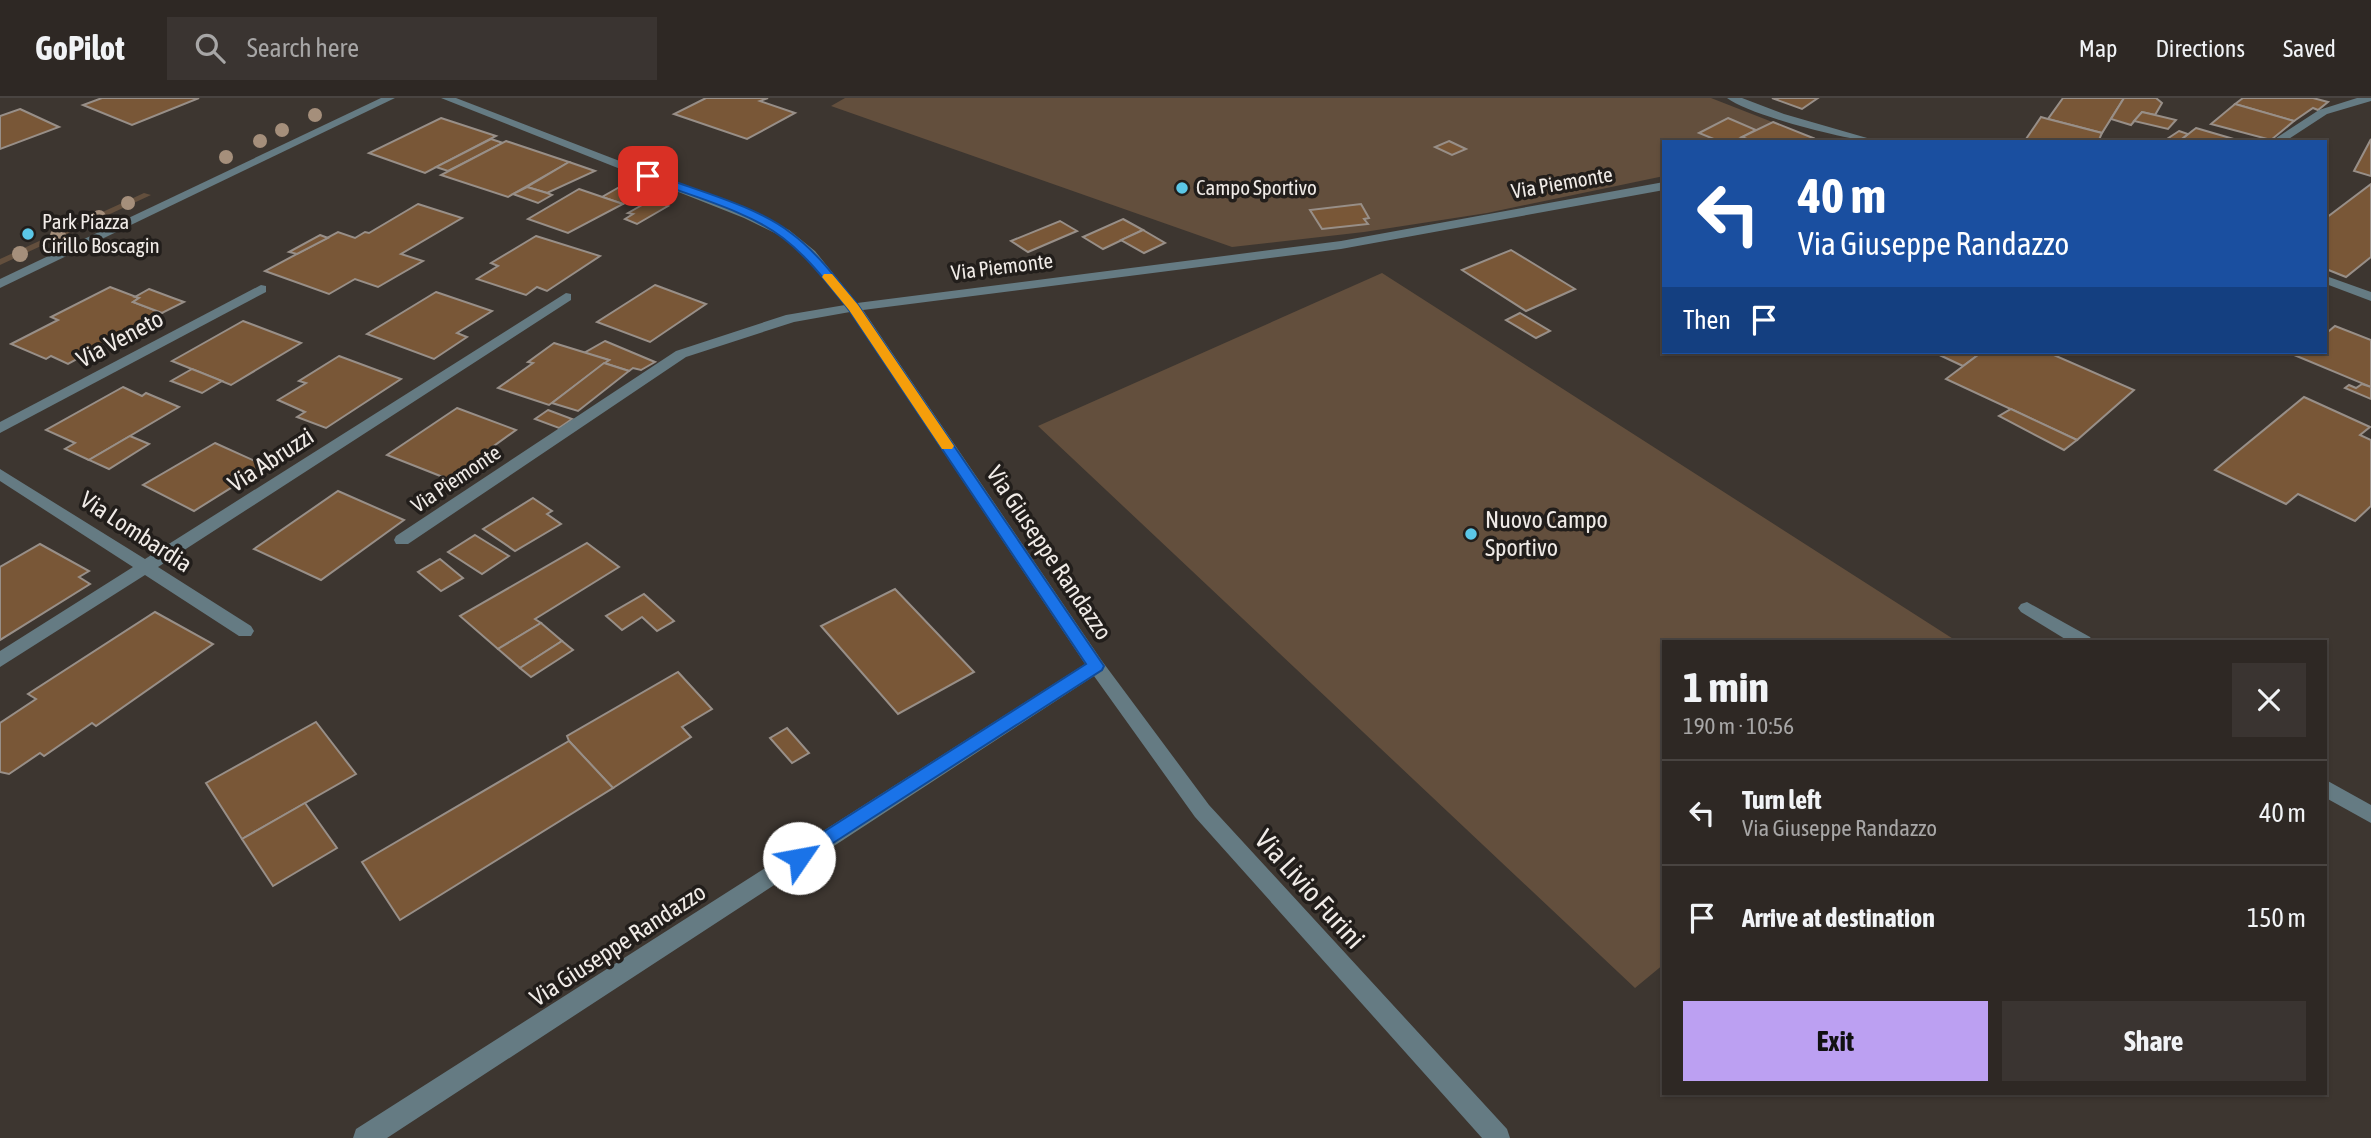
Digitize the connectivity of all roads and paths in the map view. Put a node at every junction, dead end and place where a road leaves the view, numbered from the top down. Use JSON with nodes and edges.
{"nodes":[{"id":1,"x":390,"y":98,"type":"edge"},
{"id":2,"x":446,"y":98,"type":"edge"},
{"id":3,"x":1732,"y":98,"type":"edge"},
{"id":4,"x":2368,"y":98,"type":"edge"},
{"id":5,"x":1842,"y":134,"type":"junction"},
{"id":6,"x":1832,"y":140,"type":"edge"},
{"id":7,"x":1867,"y":140,"type":"edge"},
{"id":8,"x":2279,"y":140,"type":"edge"},
{"id":9,"x":1662,"y":186,"type":"edge"},
{"id":10,"x":2327,"y":280,"type":"edge"},
{"id":11,"x":0,"y":284,"type":"edge"},
{"id":12,"x":261,"y":289,"type":"dead end"},
{"id":13,"x":566,"y":297,"type":"dead end"},
{"id":14,"x":2371,"y":297,"type":"edge"},
{"id":15,"x":853,"y":307,"type":"junction"},
{"id":16,"x":0,"y":428,"type":"edge"},
{"id":17,"x":0,"y":474,"type":"edge"},
{"id":18,"x":402,"y":540,"type":"dead end"},
{"id":19,"x":146,"y":568,"type":"junction"},
{"id":20,"x":2027,"y":608,"type":"dead end"},
{"id":21,"x":245,"y":631,"type":"dead end"},
{"id":22,"x":2081,"y":640,"type":"edge"},
{"id":23,"x":0,"y":660,"type":"edge"},
{"id":24,"x":1096,"y":666,"type":"junction"},
{"id":25,"x":2327,"y":789,"type":"edge"},
{"id":26,"x":2371,"y":815,"type":"edge"},
{"id":27,"x":365,"y":1138,"type":"edge"},
{"id":28,"x":1498,"y":1138,"type":"edge"}],
"edges":[{"from":1,"to":11,"type":"street"},
{"from":2,"to":15,"type":"street","name":"Via Giuseppe Randazzo"},
{"from":3,"to":5,"type":"street"},
{"from":4,"to":8,"type":"street"},
{"from":5,"to":6,"type":"street"},
{"from":5,"to":7,"type":"street"},
{"from":9,"to":15,"type":"street","name":"Via Piemonte"},
{"from":10,"to":14,"type":"street"},
{"from":12,"to":16,"type":"street","name":"Via Veneto"},
{"from":13,"to":19,"type":"street","name":"Via Abruzzi"},
{"from":15,"to":18,"type":"street","name":"Via Piemonte"},
{"from":15,"to":24,"type":"street","name":"Via Giuseppe Randazzo"},
{"from":17,"to":19,"type":"street","name":"Via Lombardia"},
{"from":19,"to":21,"type":"street","name":"Via Lombardia"},
{"from":19,"to":23,"type":"street","name":"Via Abruzzi"},
{"from":20,"to":22,"type":"street"},
{"from":24,"to":27,"type":"street","name":"Via Giuseppe Randazzo"},
{"from":24,"to":28,"type":"street","name":"Via Livio Furini"},
{"from":25,"to":26,"type":"street"}]}
